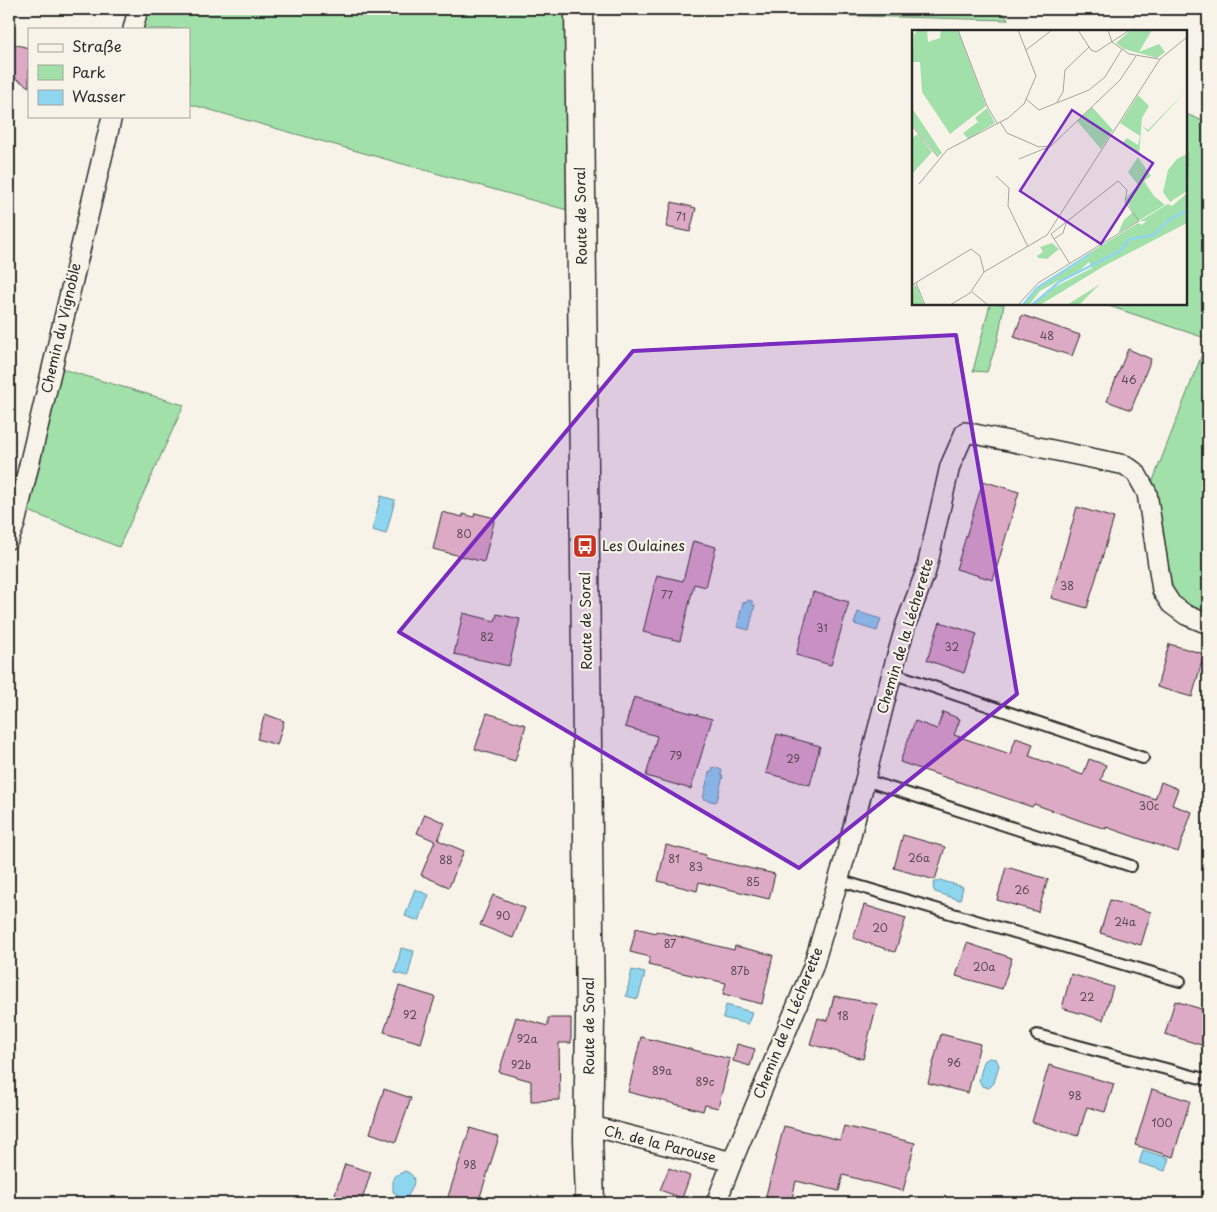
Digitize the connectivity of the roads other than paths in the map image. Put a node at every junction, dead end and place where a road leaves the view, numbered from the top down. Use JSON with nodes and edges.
{"nodes":[{"id":1,"x":138,"y":9,"type":"edge"},
{"id":2,"x":579,"y":9,"type":"edge"},
{"id":3,"x":133,"y":28,"type":"edge"},
{"id":4,"x":112,"y":118,"type":"edge"},
{"id":5,"x":9,"y":536,"type":"edge"},
{"id":6,"x":1208,"y":624,"type":"edge"},
{"id":7,"x":892,"y":673,"type":"junction"},
{"id":8,"x":1143,"y":758,"type":"dead end"},
{"id":9,"x":865,"y":780,"type":"junction"},
{"id":10,"x":1130,"y":866,"type":"dead end"},
{"id":11,"x":838,"y":880,"type":"junction"},
{"id":12,"x":1180,"y":981,"type":"dead end"},
{"id":13,"x":1037,"y":1035,"type":"dead end"},
{"id":14,"x":1208,"y":1080,"type":"edge"},
{"id":15,"x":588,"y":1125,"type":"junction"},
{"id":16,"x":732,"y":1162,"type":"junction"},
{"id":17,"x":590,"y":1203,"type":"edge"},
{"id":18,"x":716,"y":1203,"type":"edge"}],
"edges":[{"from":1,"to":3,"type":"street"},
{"from":2,"to":15,"type":"street","name":"Route de Soral"},
{"from":4,"to":5,"type":"street","name":"Chemin du Vignoble"},
{"from":6,"to":7,"type":"street","name":"Chemin de la Lécherette"},
{"from":7,"to":8,"type":"lane"},
{"from":7,"to":9,"type":"street","name":"Chemin de la Lécherette"},
{"from":9,"to":10,"type":"lane"},
{"from":9,"to":11,"type":"street","name":"Chemin de la Lécherette"},
{"from":11,"to":12,"type":"lane"},
{"from":11,"to":16,"type":"street","name":"Chemin de la Lécherette"},
{"from":13,"to":14,"type":"lane"},
{"from":15,"to":16,"type":"street","name":"Ch. de la Parouse"},
{"from":15,"to":17,"type":"street","name":"Route de Soral"},
{"from":16,"to":18,"type":"street","name":"Chemin de la Lécherette"}]}
